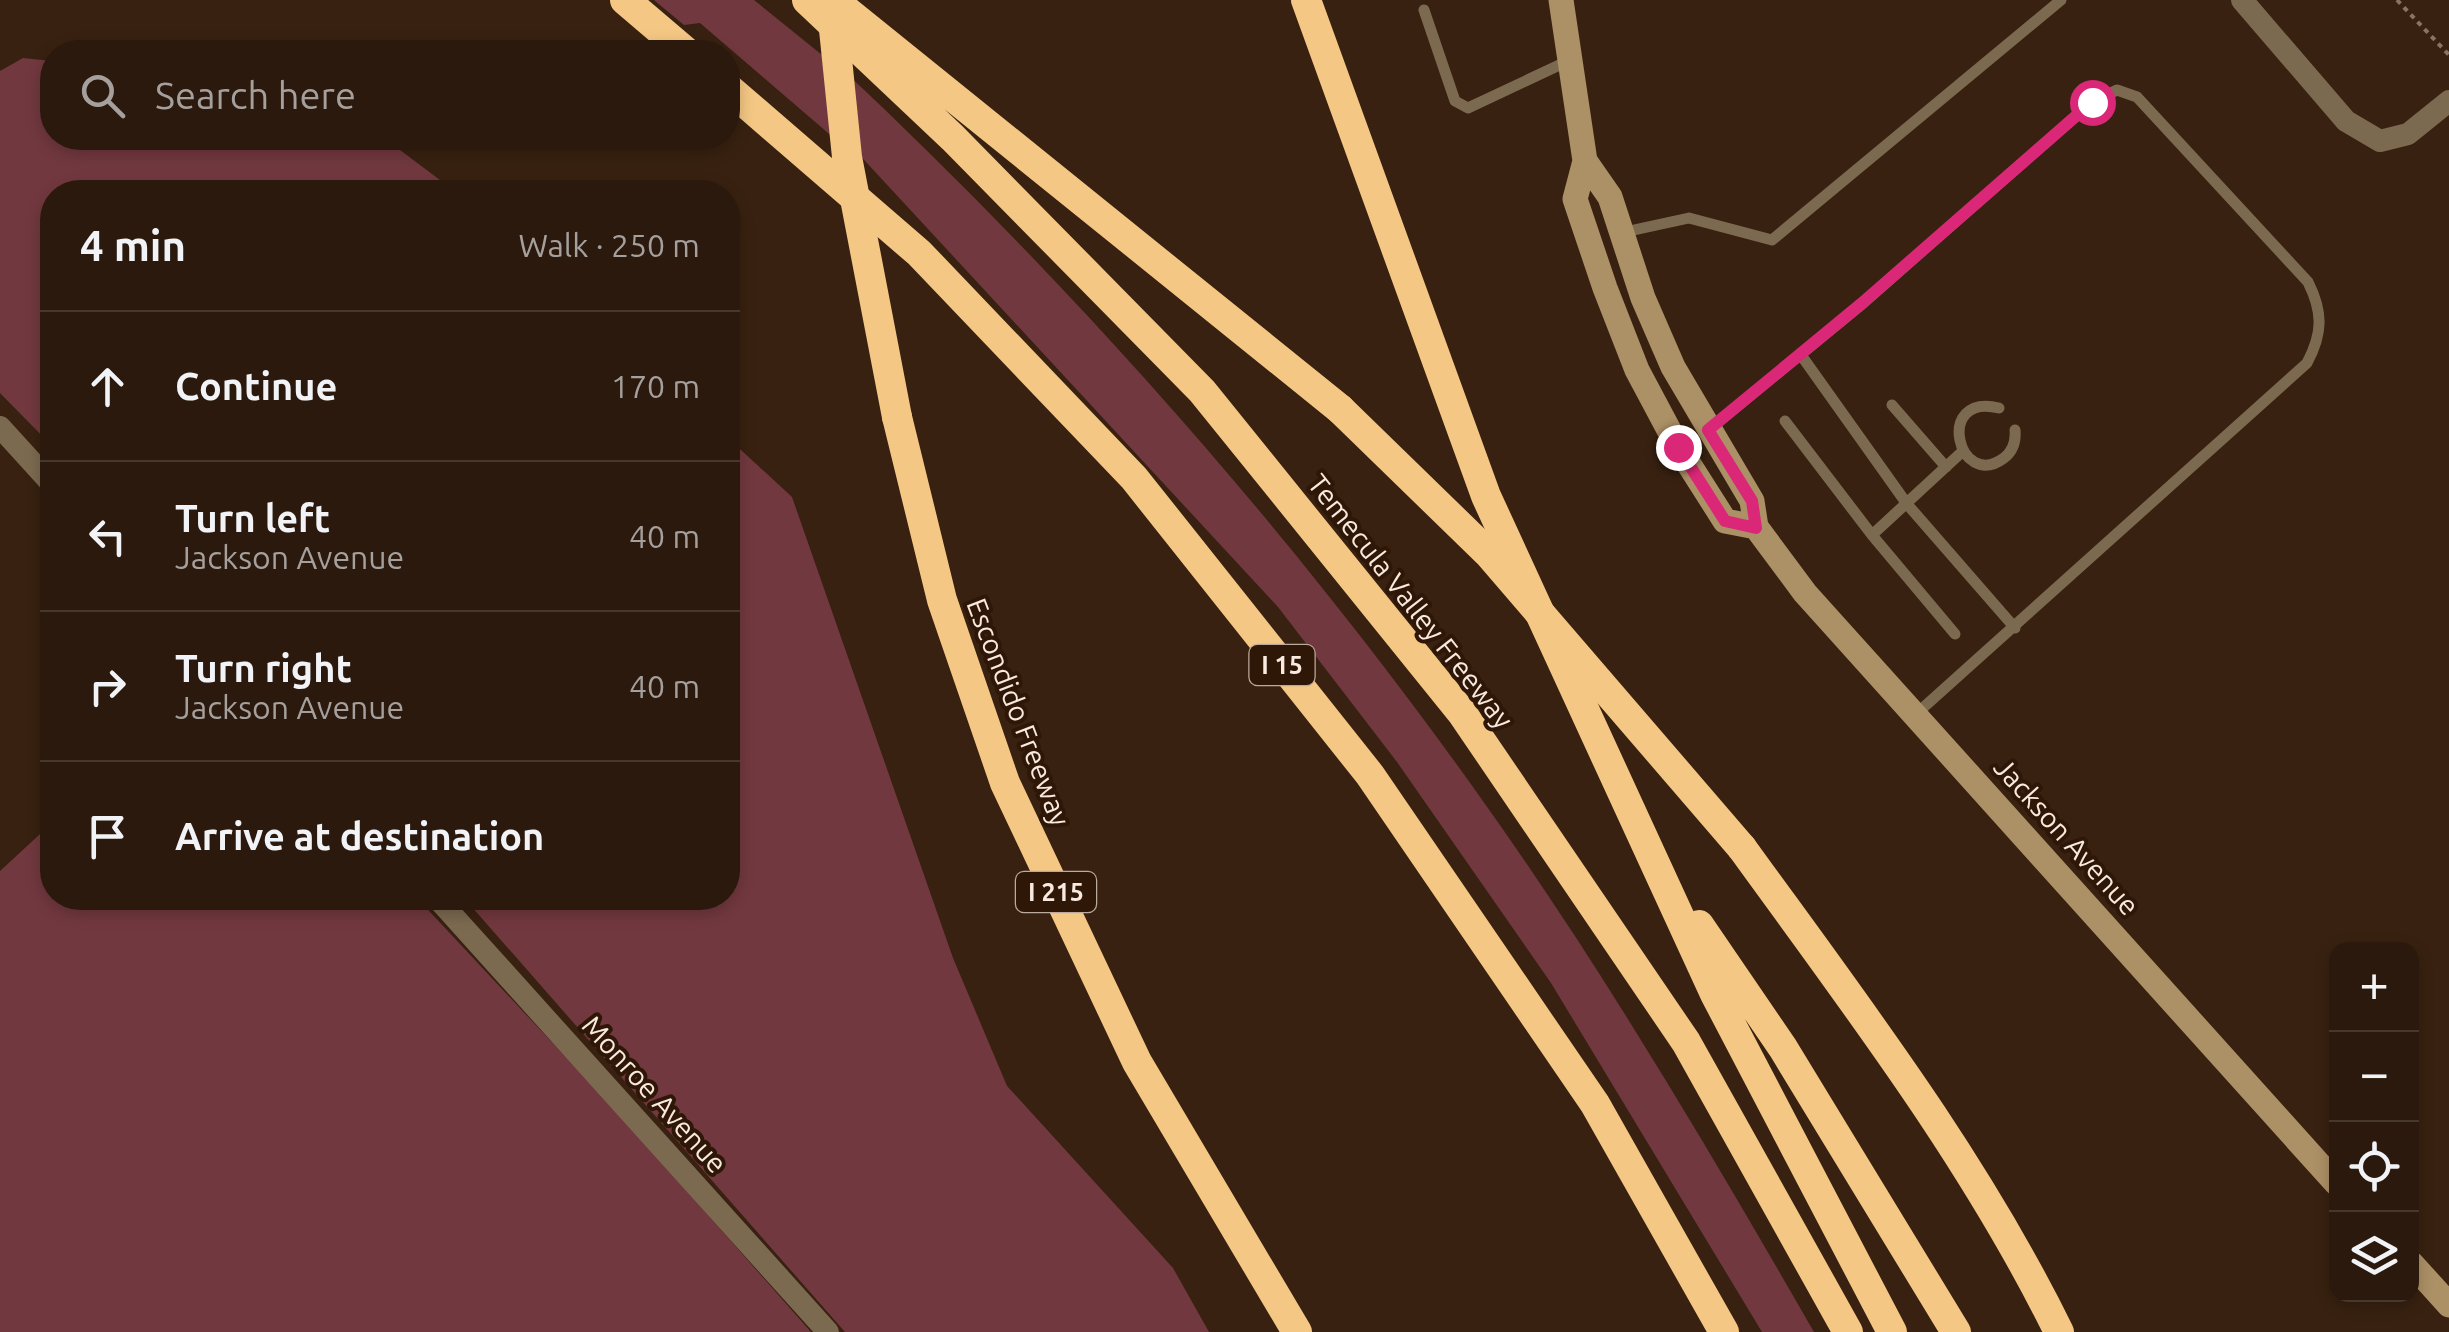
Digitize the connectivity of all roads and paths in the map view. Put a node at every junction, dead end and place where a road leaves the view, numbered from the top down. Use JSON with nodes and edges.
{"nodes":[{"id":1,"x":624,"y":0,"type":"edge"},
{"id":2,"x":807,"y":0,"type":"edge"},
{"id":3,"x":832,"y":0,"type":"edge"},
{"id":4,"x":1306,"y":0,"type":"edge"},
{"id":5,"x":1561,"y":0,"type":"edge"},
{"id":6,"x":2060,"y":0,"type":"edge"},
{"id":7,"x":2242,"y":0,"type":"edge"},
{"id":8,"x":2397,"y":0,"type":"edge"},
{"id":9,"x":1424,"y":10,"type":"dead end"},
{"id":10,"x":672,"y":40,"type":"edge"},
{"id":11,"x":2449,"y":56,"type":"edge"},
{"id":12,"x":1568,"y":61,"type":"junction"},
{"id":13,"x":740,"y":98,"type":"edge"},
{"id":14,"x":2449,"y":101,"type":"edge"},
{"id":15,"x":1585,"y":161,"type":"junction"},
{"id":16,"x":1620,"y":233,"type":"junction"},
{"id":17,"x":1591,"y":248,"type":"junction"},
{"id":18,"x":1802,"y":355,"type":"junction"},
{"id":19,"x":1892,"y":405,"type":"dead end"},
{"id":20,"x":1999,"y":408,"type":"dead end"},
{"id":21,"x":1785,"y":420,"type":"dead end"},
{"id":22,"x":0,"y":428,"type":"edge"},
{"id":23,"x":1708,"y":430,"type":"junction"},
{"id":24,"x":2015,"y":430,"type":"dead end"},
{"id":25,"x":1963,"y":451,"type":"junction"},
{"id":26,"x":1946,"y":467,"type":"junction"},
{"id":27,"x":40,"y":471,"type":"edge"},
{"id":28,"x":1907,"y":504,"type":"junction"},
{"id":29,"x":1756,"y":528,"type":"junction"},
{"id":30,"x":1872,"y":536,"type":"junction"},
{"id":31,"x":2015,"y":628,"type":"junction"},
{"id":32,"x":1955,"y":634,"type":"dead end"},
{"id":33,"x":1915,"y":714,"type":"junction"},
{"id":34,"x":1644,"y":844,"type":"junction"},
{"id":35,"x":448,"y":910,"type":"edge"},
{"id":36,"x":2329,"y":1175,"type":"edge"},
{"id":37,"x":2419,"y":1272,"type":"edge"},
{"id":38,"x":2449,"y":1305,"type":"edge"},
{"id":39,"x":828,"y":1332,"type":"edge"},
{"id":40,"x":1297,"y":1332,"type":"edge"},
{"id":41,"x":1724,"y":1332,"type":"edge"},
{"id":42,"x":1848,"y":1332,"type":"edge"},
{"id":43,"x":1892,"y":1332,"type":"edge"},
{"id":44,"x":1956,"y":1332,"type":"edge"},
{"id":45,"x":2059,"y":1332,"type":"edge"}],
"edges":[{"from":1,"to":10,"type":"highway"},
{"from":2,"to":42,"type":"highway","name":"Temecula Valley Freeway"},
{"from":3,"to":40,"type":"highway","name":"Escondido Freeway","number":"I 215","bridge":true},
{"from":3,"to":45,"type":"highway","bridge":true},
{"from":4,"to":34,"type":"highway"},
{"from":5,"to":12,"type":"main road","name":"Jackson Avenue"},
{"from":6,"to":16,"type":"lane"},
{"from":7,"to":14,"type":"street"},
{"from":8,"to":11,"type":"path"},
{"from":9,"to":12,"type":"lane"},
{"from":12,"to":15,"type":"main road","name":"Jackson Avenue"},
{"from":13,"to":41,"type":"highway","number":"I 15"},
{"from":15,"to":16,"type":"main road","name":"Jackson Avenue"},
{"from":15,"to":17,"type":"main road","name":"Jackson Avenue"},
{"from":16,"to":23,"type":"main road","name":"Jackson Avenue"},
{"from":17,"to":23,"type":"main road"},
{"from":17,"to":29,"type":"main road","name":"Jackson Avenue"},
{"from":18,"to":23,"type":"lane"},
{"from":18,"to":28,"type":"lane"},
{"from":18,"to":31,"type":"lane"},
{"from":19,"to":26,"type":"lane"},
{"from":20,"to":25,"type":"lane"},
{"from":21,"to":30,"type":"lane"},
{"from":22,"to":27,"type":"street"},
{"from":23,"to":29,"type":"main road","name":"Jackson Avenue"},
{"from":24,"to":25,"type":"lane"},
{"from":25,"to":26,"type":"lane"},
{"from":26,"to":28,"type":"lane"},
{"from":28,"to":30,"type":"lane"},
{"from":28,"to":31,"type":"lane"},
{"from":29,"to":33,"type":"main road","name":"Jackson Avenue"},
{"from":30,"to":32,"type":"lane"},
{"from":31,"to":33,"type":"lane"},
{"from":33,"to":36,"type":"main road","name":"Jackson Avenue"},
{"from":34,"to":43,"type":"highway"},
{"from":34,"to":44,"type":"highway"},
{"from":35,"to":39,"type":"street","name":"Monroe Avenue"},
{"from":37,"to":38,"type":"main road"}]}
